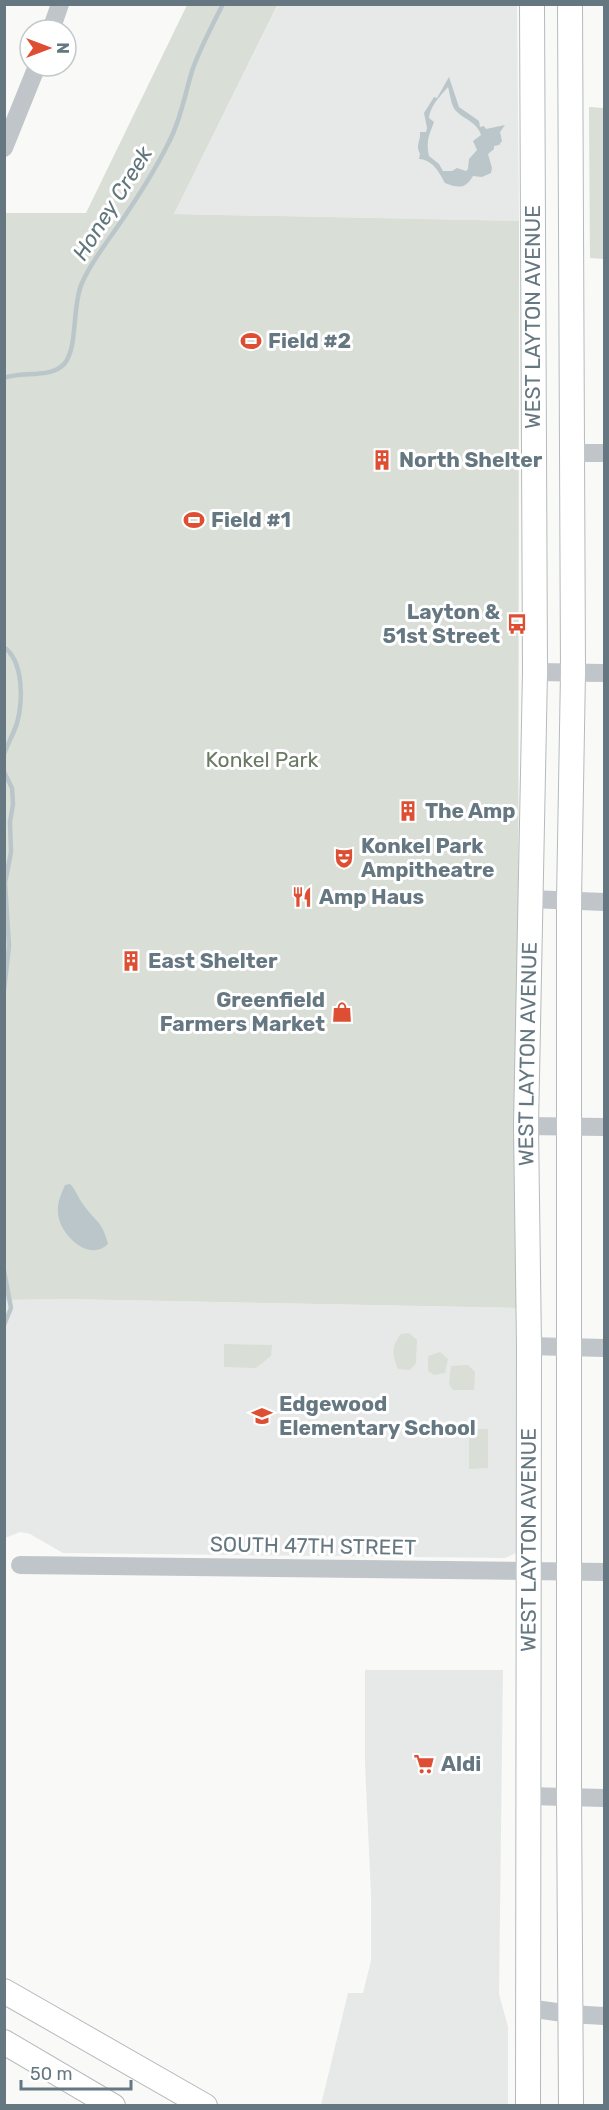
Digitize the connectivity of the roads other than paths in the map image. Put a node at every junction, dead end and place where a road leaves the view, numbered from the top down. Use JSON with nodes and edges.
{"nodes":[{"id":1,"x":532,"y":4,"type":"edge"},
{"id":2,"x":570,"y":4,"type":"edge"},
{"id":3,"x":32,"y":78,"type":"edge"},
{"id":4,"x":4,"y":148,"type":"edge"},
{"id":5,"x":572,"y":453,"type":"junction"},
{"id":6,"x":604,"y":453,"type":"edge"},
{"id":7,"x":535,"y":672,"type":"junction"},
{"id":8,"x":573,"y":672,"type":"junction"},
{"id":9,"x":604,"y":673,"type":"edge"},
{"id":10,"x":530,"y":899,"type":"junction"},
{"id":11,"x":569,"y":901,"type":"junction"},
{"id":12,"x":604,"y":902,"type":"edge"},
{"id":13,"x":526,"y":1126,"type":"junction"},
{"id":14,"x":569,"y":1126,"type":"junction"},
{"id":15,"x":604,"y":1127,"type":"edge"},
{"id":16,"x":529,"y":1346,"type":"junction"},
{"id":17,"x":569,"y":1347,"type":"junction"},
{"id":18,"x":604,"y":1348,"type":"edge"},
{"id":19,"x":20,"y":1564,"type":"dead end"},
{"id":20,"x":528,"y":1571,"type":"junction"},
{"id":21,"x":569,"y":1571,"type":"junction"},
{"id":22,"x":604,"y":1572,"type":"edge"},
{"id":23,"x":528,"y":1796,"type":"junction"},
{"id":24,"x":569,"y":1798,"type":"junction"},
{"id":25,"x":604,"y":1798,"type":"edge"},
{"id":26,"x":4,"y":1991,"type":"edge"},
{"id":27,"x":528,"y":2008,"type":"junction"},
{"id":28,"x":570,"y":2014,"type":"junction"},
{"id":29,"x":604,"y":2016,"type":"edge"},
{"id":30,"x":4,"y":2042,"type":"edge"},
{"id":31,"x":527,"y":2099,"type":"edge"},
{"id":32,"x":113,"y":2106,"type":"edge"},
{"id":33,"x":205,"y":2106,"type":"edge"},
{"id":34,"x":571,"y":2106,"type":"edge"}],
"edges":[{"from":1,"to":7,"type":"main road","name":"WEST LAYTON AVENUE"},
{"from":2,"to":5,"type":"main road","name":"WEST LAYTON AVENUE"},
{"from":3,"to":4,"type":"street"},
{"from":5,"to":6,"type":"street"},
{"from":5,"to":8,"type":"main road","name":"WEST LAYTON AVENUE"},
{"from":7,"to":8,"type":"street"},
{"from":7,"to":10,"type":"main road","name":"WEST LAYTON AVENUE"},
{"from":8,"to":9,"type":"street"},
{"from":8,"to":11,"type":"main road","name":"WEST LAYTON AVENUE"},
{"from":10,"to":11,"type":"street"},
{"from":10,"to":13,"type":"main road","name":"WEST LAYTON AVENUE"},
{"from":11,"to":12,"type":"street"},
{"from":11,"to":14,"type":"main road","name":"WEST LAYTON AVENUE"},
{"from":13,"to":14,"type":"street"},
{"from":13,"to":16,"type":"main road","name":"WEST LAYTON AVENUE"},
{"from":14,"to":15,"type":"street"},
{"from":14,"to":17,"type":"main road","name":"WEST LAYTON AVENUE"},
{"from":16,"to":17,"type":"street"},
{"from":16,"to":20,"type":"main road","name":"WEST LAYTON AVENUE"},
{"from":17,"to":18,"type":"street"},
{"from":17,"to":21,"type":"main road","name":"WEST LAYTON AVENUE"},
{"from":19,"to":20,"type":"street","name":"SOUTH 47TH STREET"},
{"from":20,"to":21,"type":"street","name":"SOUTH 47TH STREET"},
{"from":20,"to":23,"type":"main road","name":"WEST LAYTON AVENUE"},
{"from":21,"to":22,"type":"street","name":"SOUTH 47TH STREET"},
{"from":21,"to":24,"type":"main road","name":"WEST LAYTON AVENUE"},
{"from":23,"to":24,"type":"street"},
{"from":23,"to":27,"type":"main road","name":"WEST LAYTON AVENUE"},
{"from":24,"to":25,"type":"street"},
{"from":24,"to":28,"type":"main road","name":"WEST LAYTON AVENUE"},
{"from":26,"to":33,"type":"main road"},
{"from":27,"to":28,"type":"street"},
{"from":27,"to":31,"type":"main road","name":"WEST LAYTON AVENUE"},
{"from":28,"to":29,"type":"street"},
{"from":28,"to":34,"type":"main road","name":"WEST LAYTON AVENUE"},
{"from":30,"to":32,"type":"main road"}]}
